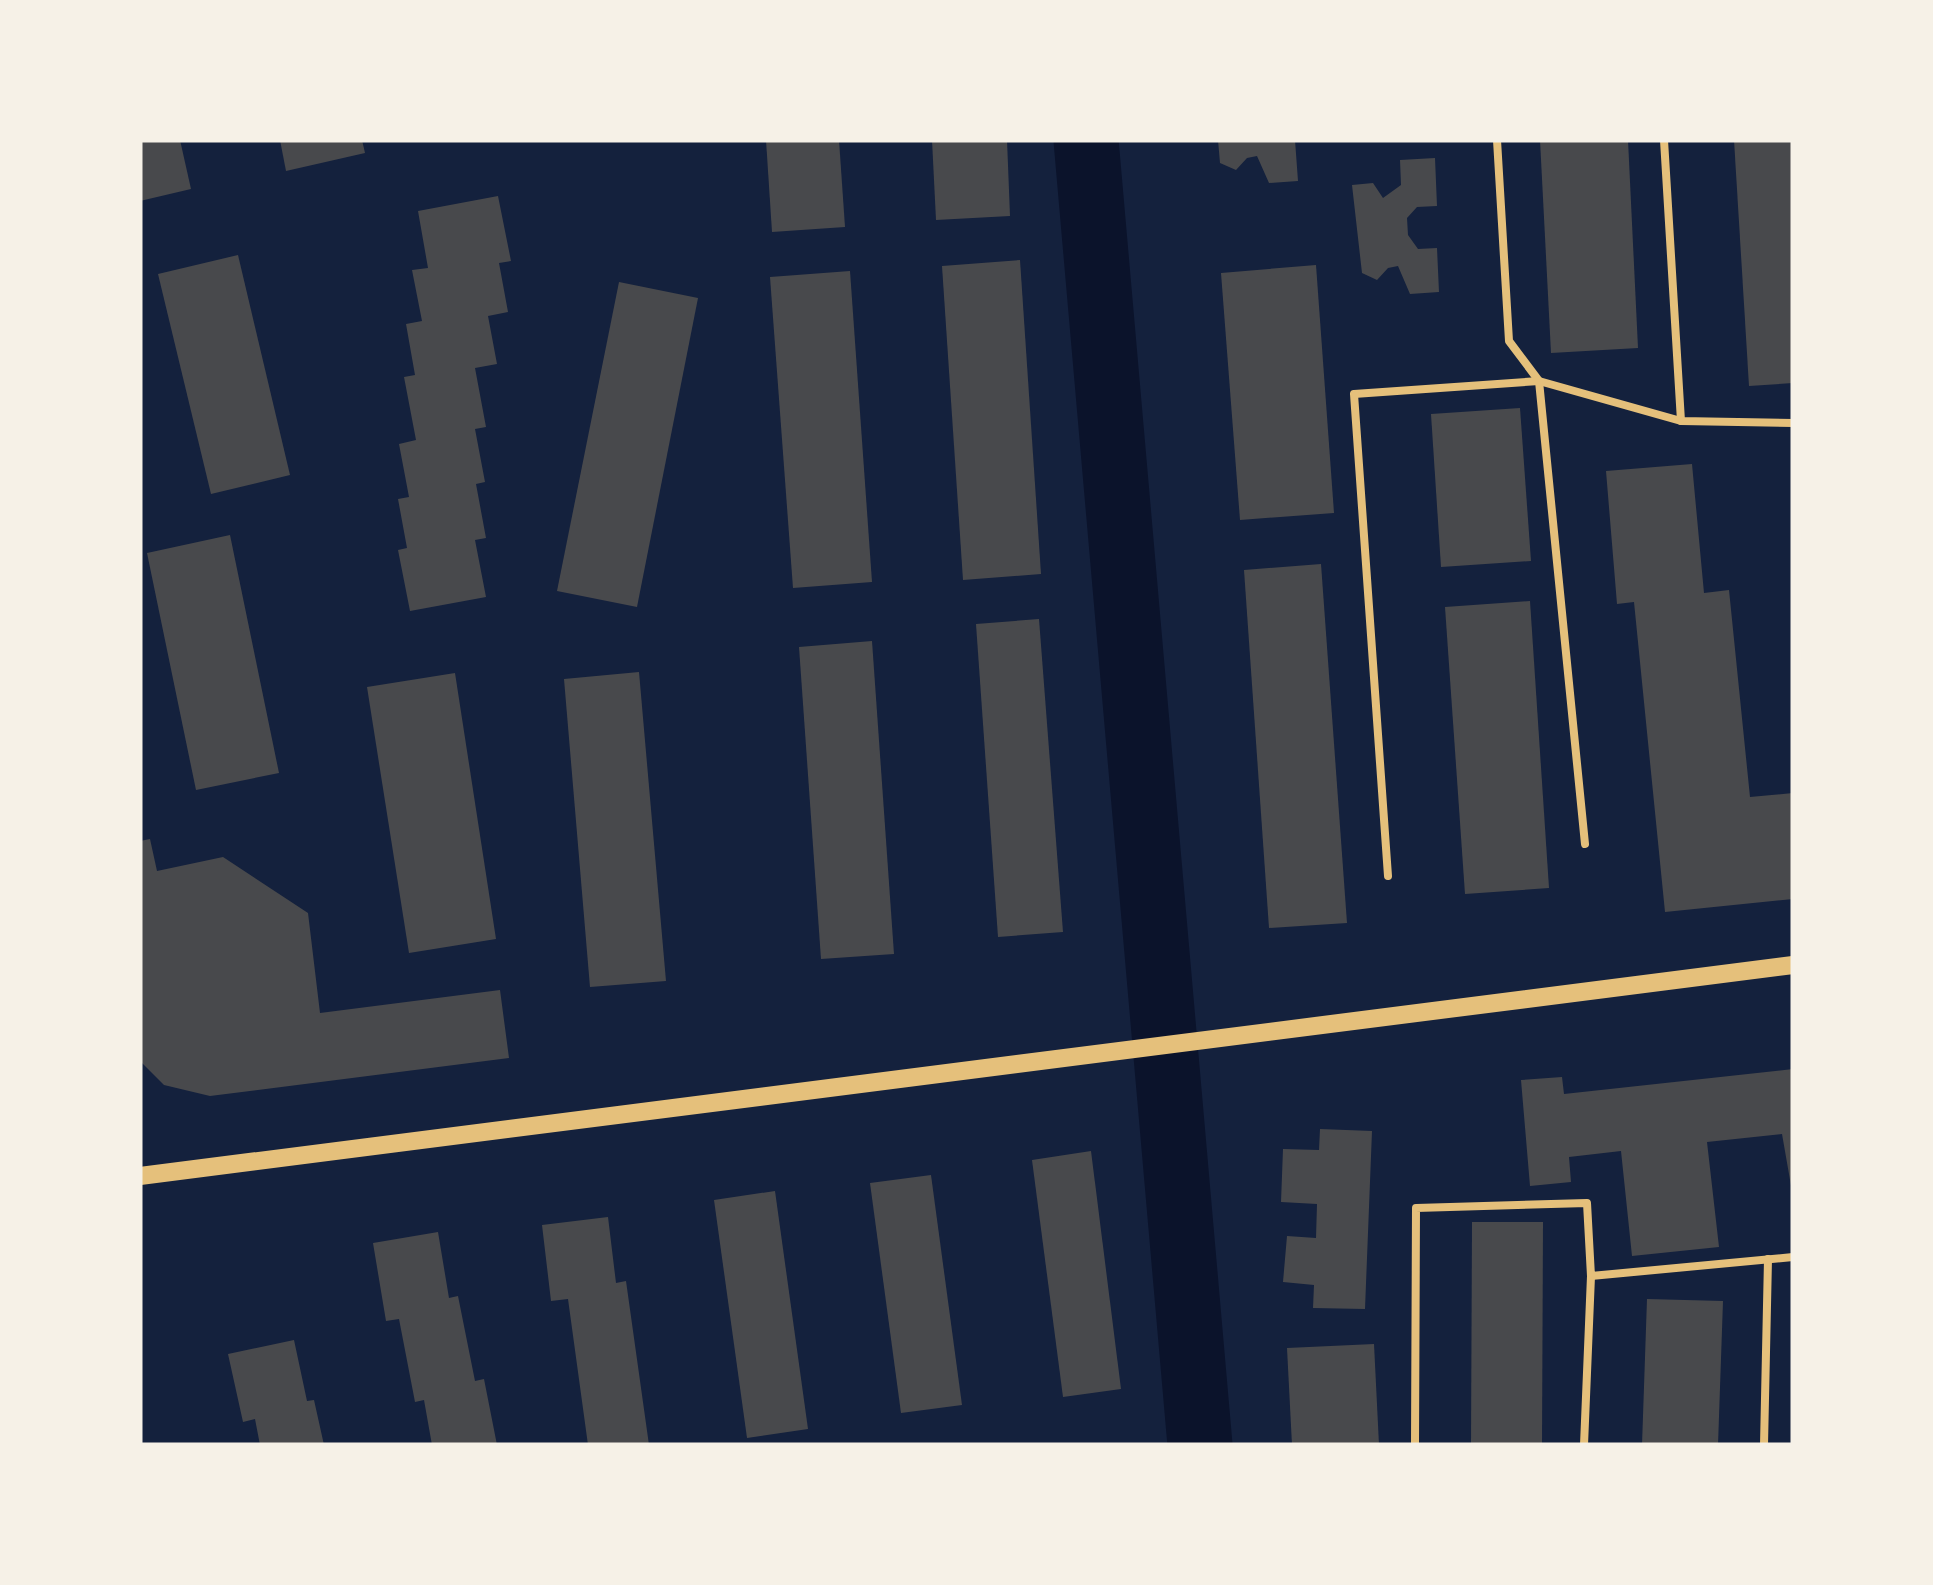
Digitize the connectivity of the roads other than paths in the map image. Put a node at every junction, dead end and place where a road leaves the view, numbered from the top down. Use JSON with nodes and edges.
{"nodes":[{"id":1,"x":1497,"y":140,"type":"edge"},
{"id":2,"x":1664,"y":140,"type":"edge"},
{"id":3,"x":1539,"y":381,"type":"junction"},
{"id":4,"x":1682,"y":422,"type":"junction"},
{"id":5,"x":1793,"y":423,"type":"edge"},
{"id":6,"x":1584,"y":844,"type":"dead end"},
{"id":7,"x":1388,"y":876,"type":"dead end"},
{"id":8,"x":1793,"y":965,"type":"edge"},
{"id":9,"x":140,"y":1176,"type":"edge"},
{"id":10,"x":1793,"y":1256,"type":"edge"},
{"id":11,"x":1768,"y":1259,"type":"junction"},
{"id":12,"x":1591,"y":1276,"type":"junction"},
{"id":13,"x":1415,"y":1445,"type":"edge"},
{"id":14,"x":1584,"y":1445,"type":"edge"},
{"id":15,"x":1764,"y":1445,"type":"edge"}],
"edges":[{"from":1,"to":3,"type":"lane"},
{"from":2,"to":4,"type":"lane"},
{"from":3,"to":4,"type":"lane"},
{"from":3,"to":6,"type":"lane"},
{"from":3,"to":7,"type":"lane"},
{"from":4,"to":5,"type":"lane"},
{"from":8,"to":9,"type":"street"},
{"from":10,"to":11,"type":"lane"},
{"from":11,"to":12,"type":"lane"},
{"from":11,"to":15,"type":"lane"},
{"from":12,"to":13,"type":"lane"},
{"from":12,"to":14,"type":"lane"}]}
